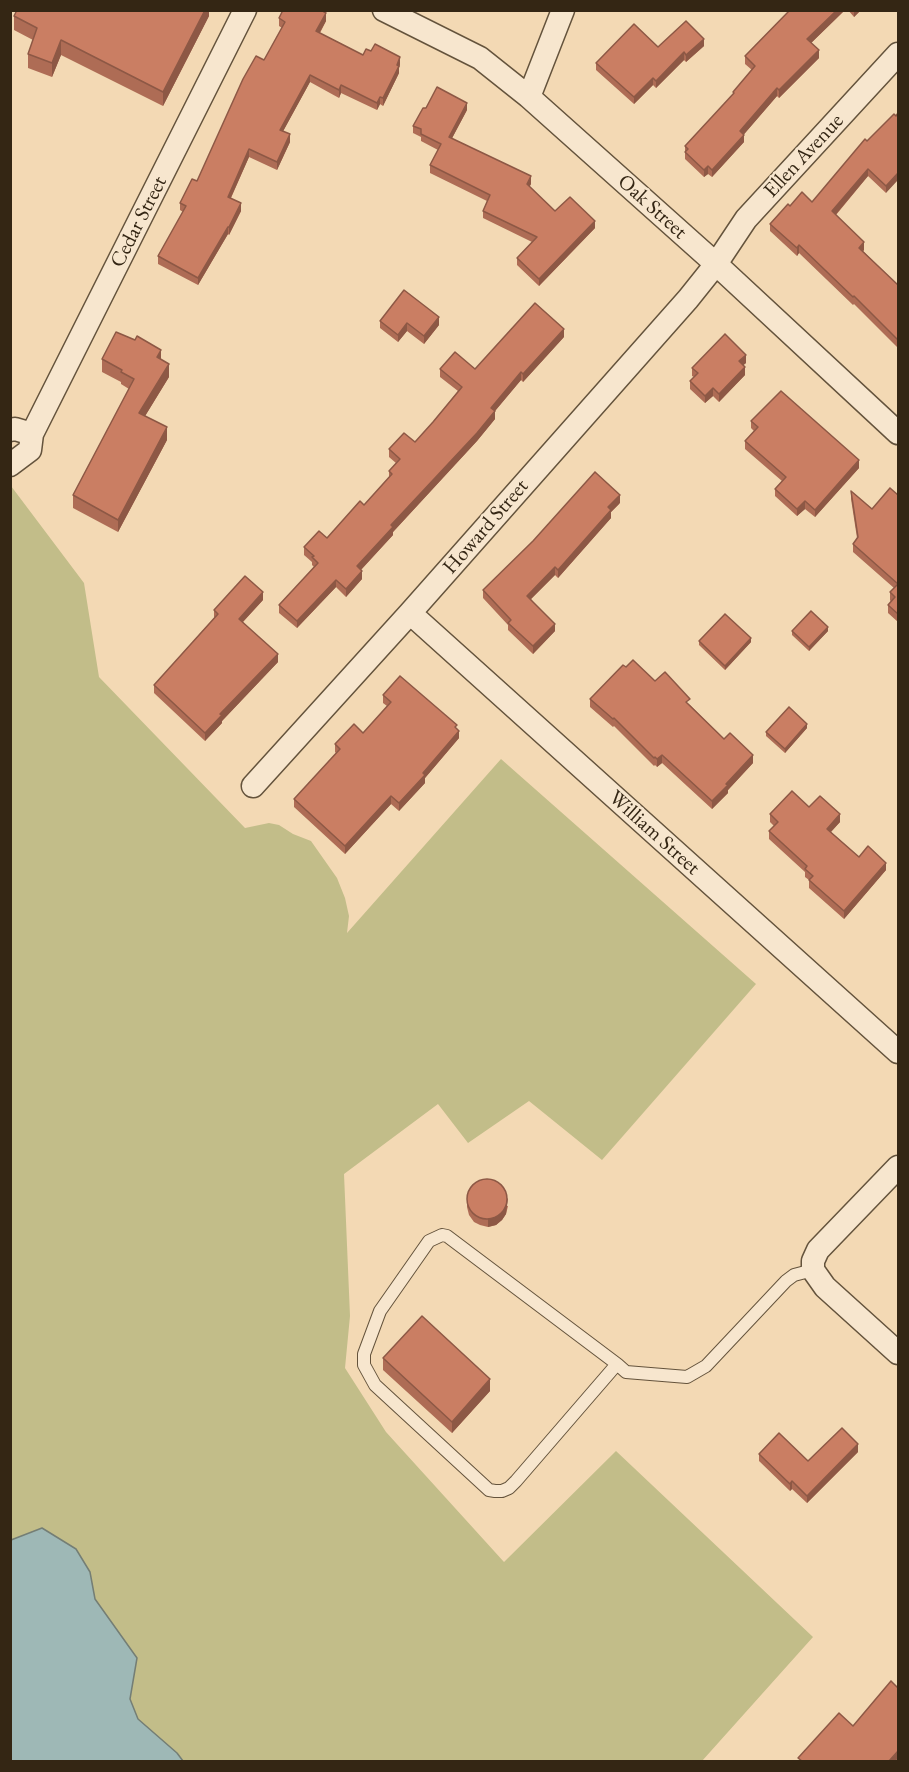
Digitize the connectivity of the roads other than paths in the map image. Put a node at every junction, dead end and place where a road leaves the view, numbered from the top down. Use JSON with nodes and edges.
{"nodes":[{"id":1,"x":245,"y":10,"type":"edge"},
{"id":2,"x":384,"y":10,"type":"edge"},
{"id":3,"x":563,"y":10,"type":"edge"},
{"id":4,"x":898,"y":54,"type":"edge"},
{"id":5,"x":530,"y":97,"type":"junction"},
{"id":6,"x":716,"y":264,"type":"junction"},
{"id":7,"x":21,"y":432,"type":"edge"},
{"id":8,"x":898,"y":433,"type":"edge"},
{"id":9,"x":10,"y":465,"type":"edge"},
{"id":10,"x":410,"y":613,"type":"junction"},
{"id":11,"x":253,"y":786,"type":"dead end"},
{"id":12,"x":898,"y":1052,"type":"edge"},
{"id":13,"x":898,"y":1167,"type":"edge"},
{"id":14,"x":813,"y":1270,"type":"junction"},
{"id":15,"x":898,"y":1353,"type":"edge"},
{"id":16,"x":617,"y":1364,"type":"junction"}],
"edges":[{"from":1,"to":7,"type":"street","name":"Cedar Street"},
{"from":2,"to":5,"type":"street","name":"Oak Street"},
{"from":3,"to":5,"type":"street"},
{"from":4,"to":6,"type":"street","name":"Ellen Avenue"},
{"from":5,"to":6,"type":"street","name":"Oak Street"},
{"from":6,"to":8,"type":"street","name":"Oak Street"},
{"from":6,"to":10,"type":"street","name":"Howard Street"},
{"from":7,"to":9,"type":"street","name":"Cedar Street"},
{"from":10,"to":11,"type":"street","name":"Howard Street"},
{"from":10,"to":12,"type":"street","name":"William Street"},
{"from":13,"to":14,"type":"street"},
{"from":14,"to":15,"type":"street"},
{"from":14,"to":16,"type":"lane"},
{"from":16,"to":16,"type":"lane"}]}
